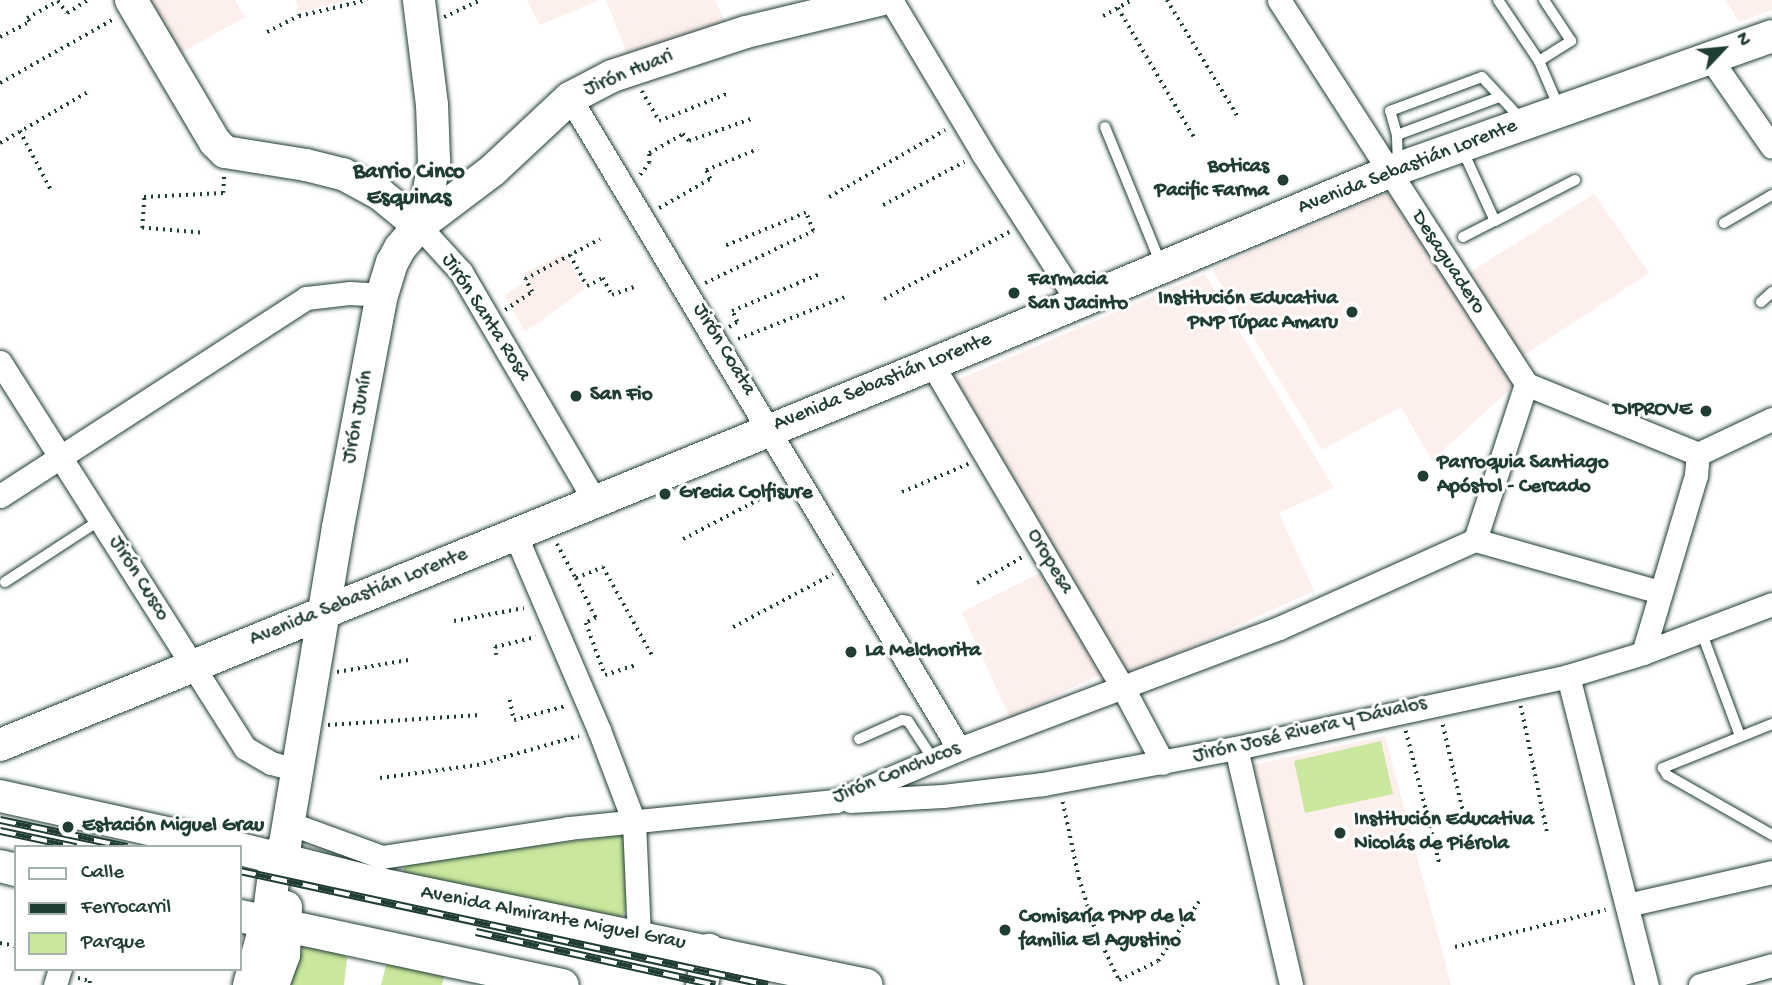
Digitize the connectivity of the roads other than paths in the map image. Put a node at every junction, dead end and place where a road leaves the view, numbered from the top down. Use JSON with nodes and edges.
{"nodes":[{"id":1,"x":879,"y":0,"type":"edge"},
{"id":2,"x":891,"y":0,"type":"edge"},
{"id":3,"x":1279,"y":0,"type":"edge"},
{"id":4,"x":1498,"y":0,"type":"edge"},
{"id":5,"x":1544,"y":0,"type":"edge"},
{"id":6,"x":127,"y":7,"type":"edge"},
{"id":7,"x":421,"y":12,"type":"edge"},
{"id":8,"x":1772,"y":36,"type":"edge"},
{"id":9,"x":1710,"y":58,"type":"junction"},
{"id":10,"x":1539,"y":61,"type":"junction"},
{"id":11,"x":1499,"y":97,"type":"junction"},
{"id":12,"x":570,"y":98,"type":"junction"},
{"id":13,"x":1560,"y":110,"type":"junction"},
{"id":14,"x":1526,"y":123,"type":"junction"},
{"id":15,"x":1105,"y":127,"type":"dead end"},
{"id":16,"x":1397,"y":135,"type":"junction"},
{"id":17,"x":1461,"y":146,"type":"junction"},
{"id":18,"x":1772,"y":147,"type":"edge"},
{"id":19,"x":1393,"y":171,"type":"junction"},
{"id":20,"x":1575,"y":180,"type":"dead end"},
{"id":21,"x":1772,"y":195,"type":"edge"},
{"id":22,"x":1495,"y":221,"type":"junction"},
{"id":23,"x":1724,"y":223,"type":"dead end"},
{"id":24,"x":419,"y":226,"type":"junction"},
{"id":25,"x":1463,"y":237,"type":"dead end"},
{"id":26,"x":1162,"y":267,"type":"junction"},
{"id":27,"x":1772,"y":292,"type":"edge"},
{"id":28,"x":382,"y":295,"type":"junction"},
{"id":29,"x":1078,"y":302,"type":"junction"},
{"id":30,"x":1762,"y":302,"type":"dead end"},
{"id":31,"x":0,"y":362,"type":"edge"},
{"id":32,"x":932,"y":364,"type":"junction"},
{"id":33,"x":1526,"y":384,"type":"junction"},
{"id":34,"x":1772,"y":419,"type":"edge"},
{"id":35,"x":770,"y":429,"type":"junction"},
{"id":36,"x":1699,"y":454,"type":"junction"},
{"id":37,"x":61,"y":457,"type":"junction"},
{"id":38,"x":0,"y":496,"type":"edge"},
{"id":39,"x":594,"y":500,"type":"junction"},
{"id":40,"x":100,"y":520,"type":"junction"},
{"id":41,"x":515,"y":534,"type":"junction"},
{"id":42,"x":1475,"y":540,"type":"junction"},
{"id":43,"x":5,"y":582,"type":"dead end"},
{"id":44,"x":1660,"y":592,"type":"junction"},
{"id":45,"x":1772,"y":604,"type":"edge"},
{"id":46,"x":326,"y":612,"type":"junction"},
{"id":47,"x":1701,"y":631,"type":"junction"},
{"id":48,"x":1643,"y":653,"type":"junction"},
{"id":49,"x":193,"y":666,"type":"junction"},
{"id":50,"x":1568,"y":676,"type":"junction"},
{"id":51,"x":1122,"y":686,"type":"junction"},
{"id":52,"x":1772,"y":724,"type":"edge"},
{"id":53,"x":1740,"y":736,"type":"junction"},
{"id":54,"x":859,"y":739,"type":"dead end"},
{"id":55,"x":0,"y":745,"type":"edge"},
{"id":56,"x":1236,"y":748,"type":"junction"},
{"id":57,"x":959,"y":749,"type":"junction"},
{"id":58,"x":933,"y":759,"type":"junction"},
{"id":59,"x":1163,"y":763,"type":"junction"},
{"id":60,"x":297,"y":770,"type":"junction"},
{"id":61,"x":0,"y":796,"type":"edge"},
{"id":62,"x":836,"y":801,"type":"junction"},
{"id":63,"x":635,"y":822,"type":"junction"},
{"id":64,"x":1772,"y":835,"type":"edge"},
{"id":65,"x":221,"y":845,"type":"edge"},
{"id":66,"x":285,"y":846,"type":"junction"},
{"id":67,"x":242,"y":849,"type":"edge"},
{"id":68,"x":378,"y":870,"type":"junction"},
{"id":69,"x":1772,"y":872,"type":"edge"},
{"id":70,"x":1626,"y":905,"type":"junction"},
{"id":71,"x":264,"y":921,"type":"edge"},
{"id":72,"x":639,"y":935,"type":"junction"},
{"id":73,"x":709,"y":950,"type":"junction"},
{"id":74,"x":1772,"y":965,"type":"edge"},
{"id":75,"x":249,"y":985,"type":"edge"},
{"id":76,"x":273,"y":985,"type":"edge"},
{"id":77,"x":563,"y":985,"type":"edge"},
{"id":78,"x":702,"y":985,"type":"edge"},
{"id":79,"x":867,"y":985,"type":"edge"},
{"id":80,"x":1291,"y":985,"type":"edge"},
{"id":81,"x":1647,"y":985,"type":"edge"},
{"id":82,"x":1700,"y":985,"type":"edge"}],
"edges":[{"from":1,"to":12,"type":"main road","name":"Jirón Huari"},
{"from":2,"to":29,"type":"street"},
{"from":3,"to":19,"type":"street","name":"Desaguadero"},
{"from":4,"to":10,"type":"lane"},
{"from":5,"to":10,"type":"lane"},
{"from":6,"to":24,"type":"main road","name":"Jirón Santa Rosa"},
{"from":7,"to":24,"type":"main road","name":"Jirón Junín"},
{"from":8,"to":9,"type":"main road","name":"Avenida Sebastián Lorente"},
{"from":9,"to":13,"type":"main road","name":"Avenida Sebastián Lorente"},
{"from":9,"to":18,"type":"street"},
{"from":10,"to":13,"type":"lane"},
{"from":11,"to":14,"type":"lane"},
{"from":11,"to":16,"type":"lane"},
{"from":11,"to":16,"type":"lane"},
{"from":12,"to":24,"type":"main road","name":"Jirón Huari"},
{"from":12,"to":35,"type":"street","name":"Jirón Coata"},
{"from":13,"to":14,"type":"main road","name":"Avenida Sebastián Lorente"},
{"from":14,"to":17,"type":"main road","name":"Avenida Sebastián Lorente"},
{"from":15,"to":26,"type":"lane"},
{"from":16,"to":19,"type":"lane"},
{"from":17,"to":19,"type":"main road","name":"Avenida Sebastián Lorente"},
{"from":17,"to":22,"type":"lane"},
{"from":19,"to":26,"type":"main road","name":"Avenida Sebastián Lorente"},
{"from":19,"to":33,"type":"street","name":"Desaguadero"},
{"from":20,"to":22,"type":"lane"},
{"from":21,"to":23,"type":"lane"},
{"from":22,"to":25,"type":"lane"},
{"from":24,"to":28,"type":"main road","name":"Jirón Junín"},
{"from":24,"to":39,"type":"street","name":"Jirón Santa Rosa"},
{"from":26,"to":29,"type":"main road","name":"Avenida Sebastián Lorente"},
{"from":27,"to":30,"type":"lane"},
{"from":28,"to":37,"type":"street"},
{"from":28,"to":46,"type":"main road","name":"Jirón Junín"},
{"from":29,"to":32,"type":"main road","name":"Avenida Sebastián Lorente"},
{"from":31,"to":37,"type":"street","name":"Jirón Cusco"},
{"from":32,"to":35,"type":"main road","name":"Avenida Sebastián Lorente"},
{"from":32,"to":51,"type":"street","name":"Oropesa"},
{"from":33,"to":36,"type":"street"},
{"from":33,"to":42,"type":"street"},
{"from":34,"to":36,"type":"street"},
{"from":35,"to":39,"type":"main road","name":"Avenida Sebastián Lorente"},
{"from":35,"to":57,"type":"street","name":"Jirón Coata"},
{"from":36,"to":44,"type":"street"},
{"from":37,"to":38,"type":"street"},
{"from":37,"to":40,"type":"street","name":"Jirón Cusco"},
{"from":39,"to":41,"type":"main road","name":"Avenida Sebastián Lorente"},
{"from":40,"to":43,"type":"lane"},
{"from":40,"to":49,"type":"street","name":"Jirón Cusco"},
{"from":41,"to":46,"type":"main road","name":"Avenida Sebastián Lorente"},
{"from":41,"to":63,"type":"street"},
{"from":42,"to":44,"type":"street"},
{"from":42,"to":51,"type":"street","name":"Jirón Conchucos"},
{"from":44,"to":48,"type":"street"},
{"from":45,"to":47,"type":"street","name":"Jirón José Rivera y Dávalos"},
{"from":46,"to":49,"type":"main road","name":"Avenida Sebastián Lorente"},
{"from":46,"to":60,"type":"main road","name":"Jirón Junín"},
{"from":47,"to":48,"type":"street","name":"Jirón José Rivera y Dávalos"},
{"from":47,"to":53,"type":"lane"},
{"from":48,"to":50,"type":"street","name":"Jirón José Rivera y Dávalos"},
{"from":49,"to":55,"type":"main road","name":"Avenida Sebastián Lorente"},
{"from":49,"to":60,"type":"street","name":"Jirón Cusco"},
{"from":50,"to":56,"type":"street","name":"Jirón José Rivera y Dávalos"},
{"from":50,"to":70,"type":"street"},
{"from":51,"to":57,"type":"street","name":"Jirón Conchucos"},
{"from":51,"to":59,"type":"street","name":"Oropesa"},
{"from":52,"to":53,"type":"lane"},
{"from":53,"to":64,"type":"lane"},
{"from":54,"to":58,"type":"lane"},
{"from":56,"to":59,"type":"street","name":"Jirón José Rivera y Dávalos"},
{"from":56,"to":80,"type":"street"},
{"from":57,"to":58,"type":"street","name":"Jirón Conchucos"},
{"from":58,"to":62,"type":"street","name":"Jirón Conchucos"},
{"from":59,"to":62,"type":"street","name":"Jirón José Rivera y Dávalos"},
{"from":60,"to":66,"type":"main road","name":"Jirón Junín"},
{"from":61,"to":65,"type":"main road"},
{"from":62,"to":63,"type":"street","name":"Jirón Conchucos"},
{"from":63,"to":68,"type":"street","name":"Jirón Conchucos"},
{"from":63,"to":72,"type":"street"},
{"from":66,"to":67,"type":"main road","name":"Avenida Almirante Miguel Grau"},
{"from":66,"to":68,"type":"main road","name":"Avenida Almirante Miguel Grau"},
{"from":66,"to":71,"type":"main road","name":"Jirón Junín"},
{"from":68,"to":72,"type":"main road","name":"Avenida Almirante Miguel Grau"},
{"from":69,"to":70,"type":"street"},
{"from":70,"to":81,"type":"street"},
{"from":71,"to":75,"type":"main road","name":"Jirón Junín"},
{"from":71,"to":76,"type":"main road","name":"Jirón Junín"},
{"from":71,"to":77,"type":"main road"},
{"from":72,"to":73,"type":"main road","name":"Avenida Almirante Miguel Grau"},
{"from":73,"to":78,"type":"main road"},
{"from":73,"to":79,"type":"main road","name":"Avenida Almirante Miguel Grau"},
{"from":74,"to":82,"type":"street"}]}
